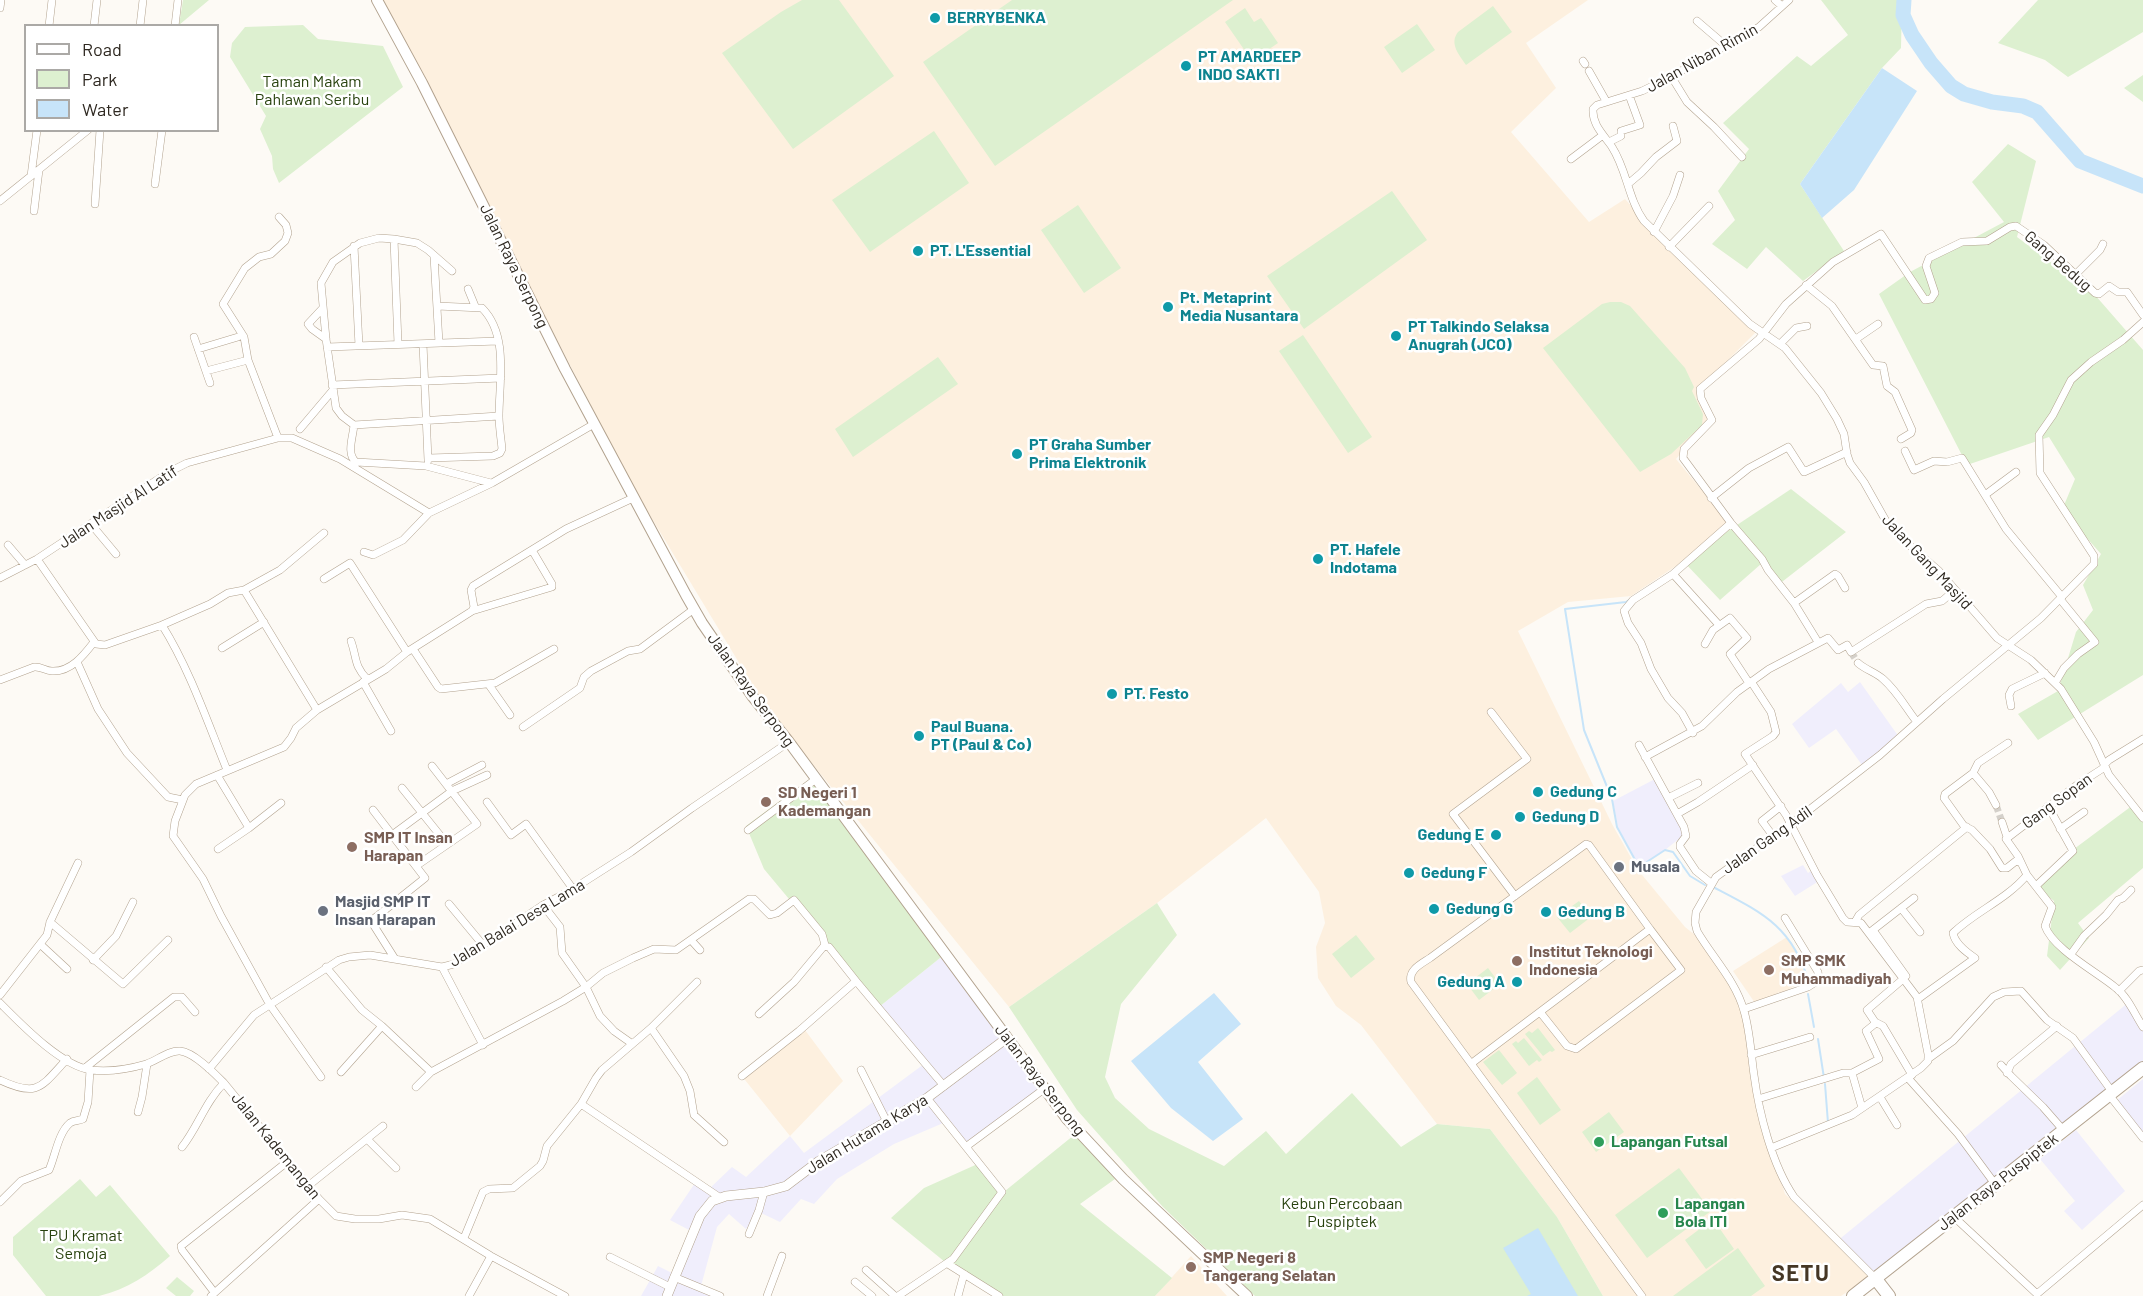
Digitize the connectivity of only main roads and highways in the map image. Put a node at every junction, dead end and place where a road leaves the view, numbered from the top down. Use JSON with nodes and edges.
{"nodes":[{"id":1,"x":376,"y":0,"type":"edge"},
{"id":2,"x":2143,"y":1068,"type":"edge"},
{"id":3,"x":1875,"y":1278,"type":"junction"},
{"id":4,"x":1247,"y":1296,"type":"edge"},
{"id":5,"x":1853,"y":1296,"type":"edge"},
{"id":6,"x":1889,"y":1296,"type":"edge"}],
"edges":[{"from":1,"to":4,"type":"main road","name":"Jalan Raya Serpong"},
{"from":2,"to":3,"type":"main road","name":"Jalan Raya Puspiptek"},
{"from":3,"to":5,"type":"main road","name":"Jalan Raya Puspiptek"},
{"from":3,"to":6,"type":"main road"}]}
